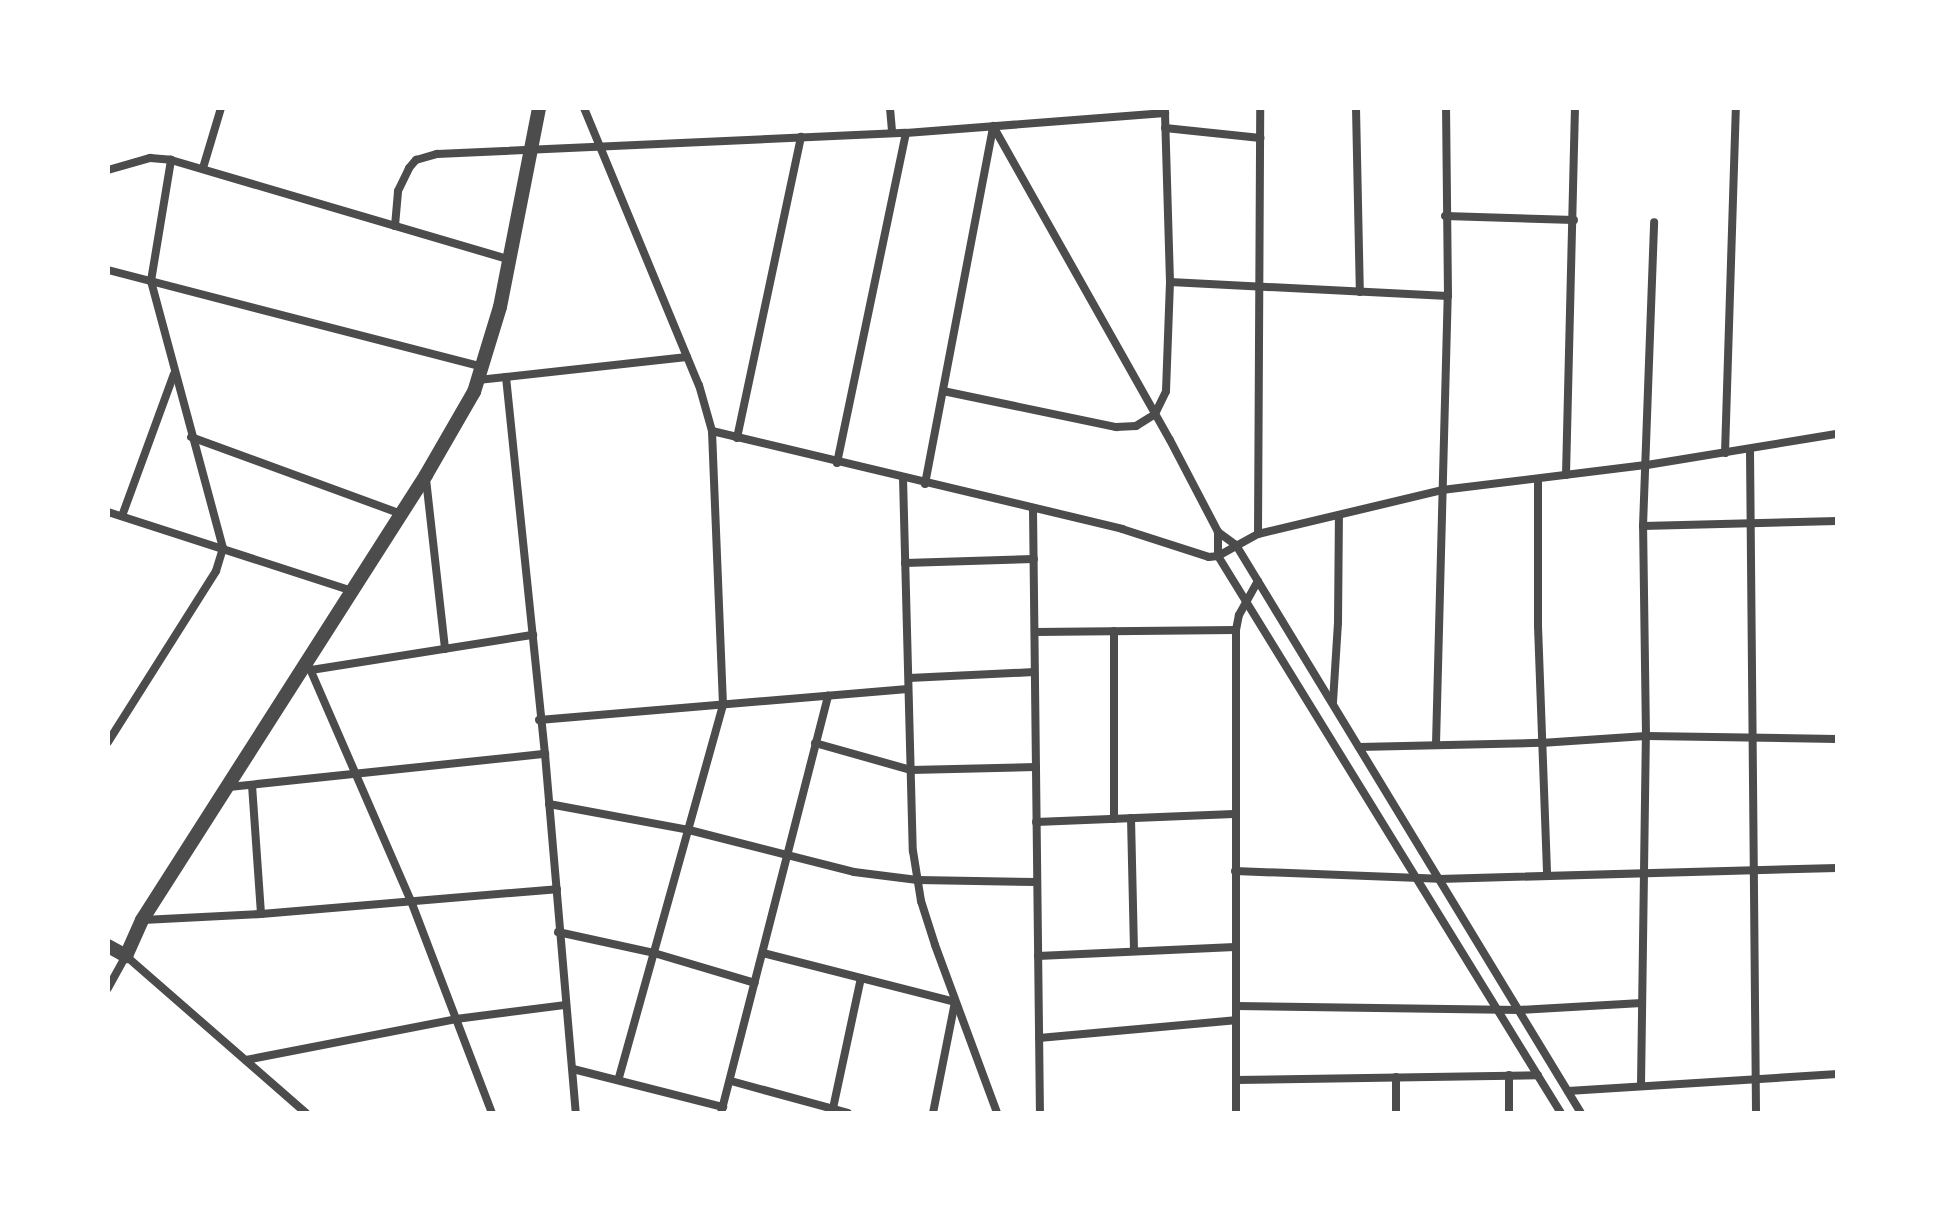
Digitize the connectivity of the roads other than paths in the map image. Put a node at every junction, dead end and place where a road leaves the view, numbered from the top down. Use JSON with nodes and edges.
{"nodes":[{"id":1,"x":221,"y":108,"type":"edge"},
{"id":2,"x":584,"y":108,"type":"edge"},
{"id":3,"x":890,"y":108,"type":"edge"},
{"id":4,"x":1260,"y":108,"type":"edge"},
{"id":5,"x":1356,"y":108,"type":"edge"},
{"id":6,"x":1446,"y":108,"type":"edge"},
{"id":7,"x":1575,"y":108,"type":"edge"},
{"id":8,"x":1736,"y":108,"type":"edge"},
{"id":9,"x":537,"y":109,"type":"edge"},
{"id":10,"x":1165,"y":111,"type":"edge"},
{"id":11,"x":993,"y":126,"type":"junction"},
{"id":12,"x":1165,"y":128,"type":"junction"},
{"id":13,"x":892,"y":133,"type":"junction"},
{"id":14,"x":906,"y":133,"type":"junction"},
{"id":15,"x":801,"y":137,"type":"junction"},
{"id":16,"x":1260,"y":138,"type":"junction"},
{"id":17,"x":601,"y":145,"type":"junction"},
{"id":18,"x":530,"y":149,"type":"junction"},
{"id":19,"x":171,"y":160,"type":"junction"},
{"id":20,"x":203,"y":168,"type":"junction"},
{"id":21,"x":108,"y":170,"type":"edge"},
{"id":22,"x":1445,"y":216,"type":"junction"},
{"id":23,"x":1574,"y":220,"type":"junction"},
{"id":24,"x":1654,"y":222,"type":"dead end"},
{"id":25,"x":395,"y":226,"type":"junction"},
{"id":26,"x":510,"y":260,"type":"junction"},
{"id":27,"x":108,"y":270,"type":"edge"},
{"id":28,"x":151,"y":281,"type":"junction"},
{"id":29,"x":1170,"y":282,"type":"junction"},
{"id":30,"x":1261,"y":287,"type":"junction"},
{"id":31,"x":1360,"y":292,"type":"junction"},
{"id":32,"x":1448,"y":296,"type":"junction"},
{"id":33,"x":687,"y":357,"type":"junction"},
{"id":34,"x":175,"y":373,"type":"junction"},
{"id":35,"x":478,"y":373,"type":"junction"},
{"id":36,"x":506,"y":377,"type":"junction"},
{"id":37,"x":943,"y":391,"type":"junction"},
{"id":38,"x":1155,"y":414,"type":"junction"},
{"id":39,"x":712,"y":431,"type":"junction"},
{"id":40,"x":1837,"y":434,"type":"edge"},
{"id":41,"x":191,"y":437,"type":"junction"},
{"id":42,"x":737,"y":438,"type":"junction"},
{"id":43,"x":1750,"y":450,"type":"junction"},
{"id":44,"x":1725,"y":453,"type":"junction"},
{"id":45,"x":837,"y":463,"type":"junction"},
{"id":46,"x":1647,"y":465,"type":"junction"},
{"id":47,"x":426,"y":475,"type":"junction"},
{"id":48,"x":1566,"y":475,"type":"junction"},
{"id":49,"x":903,"y":478,"type":"junction"},
{"id":50,"x":1538,"y":479,"type":"junction"},
{"id":51,"x":925,"y":484,"type":"junction"},
{"id":52,"x":1442,"y":490,"type":"junction"},
{"id":53,"x":1033,"y":509,"type":"junction"},
{"id":54,"x":109,"y":514,"type":"edge"},
{"id":55,"x":401,"y":514,"type":"junction"},
{"id":56,"x":1339,"y":515,"type":"junction"},
{"id":57,"x":122,"y":516,"type":"junction"},
{"id":58,"x":1837,"y":521,"type":"edge"},
{"id":59,"x":1751,"y":524,"type":"junction"},
{"id":60,"x":1643,"y":526,"type":"junction"},
{"id":61,"x":1218,"y":532,"type":"junction"},
{"id":62,"x":1258,"y":534,"type":"junction"},
{"id":63,"x":1236,"y":545,"type":"junction"},
{"id":64,"x":223,"y":548,"type":"junction"},
{"id":65,"x":1218,"y":556,"type":"junction"},
{"id":66,"x":1034,"y":559,"type":"junction"},
{"id":67,"x":905,"y":563,"type":"junction"},
{"id":68,"x":1258,"y":581,"type":"junction"},
{"id":69,"x":352,"y":591,"type":"junction"},
{"id":70,"x":1246,"y":602,"type":"junction"},
{"id":71,"x":1236,"y":630,"type":"junction"},
{"id":72,"x":1114,"y":631,"type":"junction"},
{"id":73,"x":1035,"y":632,"type":"junction"},
{"id":74,"x":533,"y":635,"type":"junction"},
{"id":75,"x":445,"y":649,"type":"junction"},
{"id":76,"x":309,"y":666,"type":"junction"},
{"id":77,"x":1034,"y":672,"type":"junction"},
{"id":78,"x":909,"y":678,"type":"junction"},
{"id":79,"x":908,"y":689,"type":"junction"},
{"id":80,"x":828,"y":695,"type":"junction"},
{"id":81,"x":1332,"y":703,"type":"junction"},
{"id":82,"x":723,"y":705,"type":"junction"},
{"id":83,"x":539,"y":720,"type":"junction"},
{"id":84,"x":1646,"y":736,"type":"junction"},
{"id":85,"x":1753,"y":737,"type":"junction"},
{"id":86,"x":1837,"y":739,"type":"edge"},
{"id":87,"x":108,"y":742,"type":"edge"},
{"id":88,"x":815,"y":743,"type":"junction"},
{"id":89,"x":1541,"y":743,"type":"junction"},
{"id":90,"x":1436,"y":744,"type":"junction"},
{"id":91,"x":1359,"y":747,"type":"junction"},
{"id":92,"x":545,"y":754,"type":"junction"},
{"id":93,"x":1036,"y":767,"type":"junction"},
{"id":94,"x":911,"y":770,"type":"junction"},
{"id":95,"x":357,"y":774,"type":"junction"},
{"id":96,"x":252,"y":785,"type":"junction"},
{"id":97,"x":229,"y":787,"type":"junction"},
{"id":98,"x":549,"y":804,"type":"junction"},
{"id":99,"x":1234,"y":814,"type":"junction"},
{"id":100,"x":1131,"y":818,"type":"junction"},
{"id":101,"x":1114,"y":819,"type":"junction"},
{"id":102,"x":1036,"y":822,"type":"junction"},
{"id":103,"x":689,"y":830,"type":"junction"},
{"id":104,"x":788,"y":853,"type":"junction"},
{"id":105,"x":1837,"y":868,"type":"edge"},
{"id":106,"x":1235,"y":871,"type":"junction"},
{"id":107,"x":1755,"y":871,"type":"junction"},
{"id":108,"x":1644,"y":873,"type":"junction"},
{"id":109,"x":1417,"y":876,"type":"junction"},
{"id":110,"x":1547,"y":876,"type":"junction"},
{"id":111,"x":1439,"y":879,"type":"junction"},
{"id":112,"x":918,"y":880,"type":"junction"},
{"id":113,"x":1037,"y":882,"type":"junction"},
{"id":114,"x":557,"y":889,"type":"junction"},
{"id":115,"x":411,"y":901,"type":"junction"},
{"id":116,"x":261,"y":914,"type":"junction"},
{"id":117,"x":142,"y":920,"type":"junction"},
{"id":118,"x":558,"y":932,"type":"junction"},
{"id":119,"x":108,"y":946,"type":"edge"},
{"id":120,"x":1235,"y":947,"type":"junction"},
{"id":121,"x":1134,"y":951,"type":"junction"},
{"id":122,"x":654,"y":953,"type":"junction"},
{"id":123,"x":763,"y":953,"type":"junction"},
{"id":124,"x":126,"y":956,"type":"junction"},
{"id":125,"x":1038,"y":956,"type":"junction"},
{"id":126,"x":861,"y":978,"type":"junction"},
{"id":127,"x":755,"y":983,"type":"junction"},
{"id":128,"x":108,"y":988,"type":"edge"},
{"id":129,"x":955,"y":1002,"type":"junction"},
{"id":130,"x":1642,"y":1003,"type":"junction"},
{"id":131,"x":566,"y":1005,"type":"junction"},
{"id":132,"x":1236,"y":1006,"type":"junction"},
{"id":133,"x":1498,"y":1009,"type":"junction"},
{"id":134,"x":1519,"y":1010,"type":"junction"},
{"id":135,"x":456,"y":1019,"type":"junction"},
{"id":136,"x":1235,"y":1020,"type":"junction"},
{"id":137,"x":1039,"y":1038,"type":"junction"},
{"id":138,"x":246,"y":1060,"type":"junction"},
{"id":139,"x":573,"y":1069,"type":"junction"},
{"id":140,"x":1837,"y":1074,"type":"edge"},
{"id":141,"x":1509,"y":1075,"type":"junction"},
{"id":142,"x":1538,"y":1075,"type":"junction"},
{"id":143,"x":1396,"y":1077,"type":"junction"},
{"id":144,"x":1756,"y":1079,"type":"junction"},
{"id":145,"x":618,"y":1080,"type":"junction"},
{"id":146,"x":1236,"y":1080,"type":"junction"},
{"id":147,"x":731,"y":1081,"type":"junction"},
{"id":148,"x":1641,"y":1086,"type":"junction"},
{"id":149,"x":1568,"y":1091,"type":"junction"},
{"id":150,"x":722,"y":1110,"type":"edge"},
{"id":151,"x":832,"y":1111,"type":"edge"},
{"id":152,"x":306,"y":1113,"type":"edge"},
{"id":153,"x":492,"y":1113,"type":"edge"},
{"id":154,"x":576,"y":1113,"type":"edge"},
{"id":155,"x":848,"y":1113,"type":"edge"},
{"id":156,"x":933,"y":1113,"type":"edge"},
{"id":157,"x":997,"y":1113,"type":"edge"},
{"id":158,"x":1040,"y":1113,"type":"edge"},
{"id":159,"x":1236,"y":1113,"type":"edge"},
{"id":160,"x":1396,"y":1113,"type":"edge"},
{"id":161,"x":1509,"y":1113,"type":"edge"},
{"id":162,"x":1561,"y":1113,"type":"edge"},
{"id":163,"x":1581,"y":1113,"type":"edge"},
{"id":164,"x":1756,"y":1113,"type":"edge"}],
"edges":[{"from":1,"to":20,"type":"street"},
{"from":2,"to":17,"type":"street"},
{"from":3,"to":13,"type":"street"},
{"from":4,"to":16,"type":"street"},
{"from":5,"to":31,"type":"street"},
{"from":6,"to":22,"type":"street"},
{"from":7,"to":23,"type":"street"},
{"from":8,"to":44,"type":"street"},
{"from":9,"to":18,"type":"street"},
{"from":10,"to":11,"type":"street"},
{"from":10,"to":12,"type":"street"},
{"from":11,"to":14,"type":"street"},
{"from":11,"to":37,"type":"street"},
{"from":11,"to":38,"type":"street"},
{"from":12,"to":16,"type":"street"},
{"from":12,"to":29,"type":"street"},
{"from":13,"to":14,"type":"street"},
{"from":13,"to":15,"type":"street"},
{"from":14,"to":45,"type":"street"},
{"from":15,"to":17,"type":"street"},
{"from":15,"to":42,"type":"street"},
{"from":16,"to":30,"type":"street"},
{"from":17,"to":18,"type":"street"},
{"from":17,"to":33,"type":"street"},
{"from":18,"to":25,"type":"street"},
{"from":18,"to":26,"type":"street"},
{"from":19,"to":20,"type":"street"},
{"from":19,"to":21,"type":"street"},
{"from":19,"to":28,"type":"street"},
{"from":20,"to":25,"type":"street"},
{"from":22,"to":23,"type":"street"},
{"from":22,"to":32,"type":"street"},
{"from":23,"to":48,"type":"street"},
{"from":24,"to":46,"type":"street"},
{"from":25,"to":26,"type":"street"},
{"from":26,"to":35,"type":"street"},
{"from":27,"to":28,"type":"street"},
{"from":28,"to":34,"type":"street"},
{"from":28,"to":35,"type":"street"},
{"from":29,"to":30,"type":"street"},
{"from":29,"to":38,"type":"street"},
{"from":30,"to":31,"type":"street"},
{"from":30,"to":62,"type":"street"},
{"from":31,"to":32,"type":"street"},
{"from":32,"to":52,"type":"street"},
{"from":33,"to":36,"type":"street"},
{"from":33,"to":39,"type":"street"},
{"from":34,"to":41,"type":"street"},
{"from":34,"to":57,"type":"street"},
{"from":35,"to":36,"type":"street"},
{"from":35,"to":47,"type":"street"},
{"from":36,"to":74,"type":"street"},
{"from":37,"to":38,"type":"street"},
{"from":37,"to":51,"type":"street"},
{"from":38,"to":61,"type":"street"},
{"from":39,"to":42,"type":"street"},
{"from":39,"to":82,"type":"street"},
{"from":40,"to":43,"type":"street"},
{"from":41,"to":55,"type":"street"},
{"from":41,"to":64,"type":"street"},
{"from":42,"to":45,"type":"street"},
{"from":43,"to":44,"type":"street"},
{"from":43,"to":59,"type":"street"},
{"from":44,"to":46,"type":"street"},
{"from":45,"to":49,"type":"street"},
{"from":46,"to":48,"type":"street"},
{"from":46,"to":60,"type":"street"},
{"from":47,"to":55,"type":"street"},
{"from":47,"to":75,"type":"street"},
{"from":48,"to":50,"type":"street"},
{"from":49,"to":51,"type":"street"},
{"from":49,"to":67,"type":"street"},
{"from":50,"to":52,"type":"street"},
{"from":50,"to":89,"type":"street"},
{"from":51,"to":53,"type":"street"},
{"from":52,"to":56,"type":"street"},
{"from":52,"to":90,"type":"street"},
{"from":53,"to":65,"type":"street"},
{"from":53,"to":66,"type":"street"},
{"from":54,"to":57,"type":"street"},
{"from":55,"to":69,"type":"street"},
{"from":56,"to":62,"type":"street"},
{"from":56,"to":81,"type":"street"},
{"from":57,"to":64,"type":"street"},
{"from":58,"to":59,"type":"street"},
{"from":59,"to":60,"type":"street"},
{"from":59,"to":85,"type":"street"},
{"from":60,"to":84,"type":"street"},
{"from":61,"to":63,"type":"street"},
{"from":61,"to":65,"type":"street"},
{"from":62,"to":63,"type":"street"},
{"from":63,"to":65,"type":"street"},
{"from":63,"to":68,"type":"street"},
{"from":64,"to":69,"type":"street"},
{"from":64,"to":87,"type":"street"},
{"from":65,"to":70,"type":"street"},
{"from":66,"to":67,"type":"street"},
{"from":66,"to":73,"type":"street"},
{"from":67,"to":78,"type":"street"},
{"from":68,"to":70,"type":"street"},
{"from":68,"to":81,"type":"street"},
{"from":69,"to":76,"type":"street"},
{"from":70,"to":71,"type":"street"},
{"from":70,"to":109,"type":"street"},
{"from":71,"to":72,"type":"street"},
{"from":71,"to":99,"type":"street"},
{"from":72,"to":73,"type":"street"},
{"from":72,"to":101,"type":"street"},
{"from":73,"to":77,"type":"street"},
{"from":74,"to":75,"type":"street"},
{"from":74,"to":83,"type":"street"},
{"from":75,"to":76,"type":"street"},
{"from":76,"to":95,"type":"street"},
{"from":76,"to":97,"type":"street"},
{"from":77,"to":78,"type":"street"},
{"from":77,"to":93,"type":"street"},
{"from":78,"to":79,"type":"street"},
{"from":79,"to":80,"type":"street"},
{"from":79,"to":94,"type":"street"},
{"from":80,"to":82,"type":"street"},
{"from":80,"to":88,"type":"street"},
{"from":81,"to":91,"type":"street"},
{"from":82,"to":83,"type":"street"},
{"from":82,"to":103,"type":"street"},
{"from":83,"to":92,"type":"street"},
{"from":84,"to":85,"type":"street"},
{"from":84,"to":89,"type":"street"},
{"from":84,"to":108,"type":"street"},
{"from":85,"to":86,"type":"street"},
{"from":85,"to":107,"type":"street"},
{"from":88,"to":94,"type":"street"},
{"from":88,"to":104,"type":"street"},
{"from":89,"to":90,"type":"street"},
{"from":89,"to":110,"type":"street"},
{"from":90,"to":91,"type":"street"},
{"from":91,"to":111,"type":"street"},
{"from":92,"to":95,"type":"street"},
{"from":92,"to":98,"type":"street"},
{"from":93,"to":94,"type":"street"},
{"from":93,"to":102,"type":"street"},
{"from":94,"to":112,"type":"street"},
{"from":95,"to":96,"type":"street"},
{"from":95,"to":115,"type":"street"},
{"from":96,"to":97,"type":"street"},
{"from":96,"to":116,"type":"street"},
{"from":97,"to":117,"type":"street"},
{"from":98,"to":103,"type":"street"},
{"from":98,"to":114,"type":"street"},
{"from":99,"to":100,"type":"street"},
{"from":99,"to":106,"type":"street"},
{"from":100,"to":101,"type":"street"},
{"from":100,"to":121,"type":"street"},
{"from":101,"to":102,"type":"street"},
{"from":102,"to":113,"type":"street"},
{"from":103,"to":104,"type":"street"},
{"from":103,"to":122,"type":"street"},
{"from":104,"to":112,"type":"street"},
{"from":104,"to":123,"type":"street"},
{"from":105,"to":107,"type":"street"},
{"from":106,"to":109,"type":"street"},
{"from":106,"to":120,"type":"street"},
{"from":107,"to":108,"type":"street"},
{"from":107,"to":144,"type":"street"},
{"from":108,"to":110,"type":"street"},
{"from":108,"to":130,"type":"street"},
{"from":109,"to":111,"type":"street"},
{"from":109,"to":133,"type":"street"},
{"from":110,"to":111,"type":"street"},
{"from":111,"to":134,"type":"street"},
{"from":112,"to":113,"type":"street"},
{"from":112,"to":129,"type":"street"},
{"from":113,"to":125,"type":"street"},
{"from":114,"to":115,"type":"street"},
{"from":114,"to":118,"type":"street"},
{"from":115,"to":116,"type":"street"},
{"from":115,"to":135,"type":"street"},
{"from":116,"to":117,"type":"street"},
{"from":117,"to":124,"type":"street"},
{"from":118,"to":122,"type":"street"},
{"from":118,"to":131,"type":"street"},
{"from":119,"to":124,"type":"street"},
{"from":120,"to":121,"type":"street"},
{"from":120,"to":132,"type":"street"},
{"from":121,"to":125,"type":"street"},
{"from":122,"to":127,"type":"street"},
{"from":122,"to":145,"type":"street"},
{"from":123,"to":126,"type":"street"},
{"from":123,"to":127,"type":"street"},
{"from":124,"to":128,"type":"street"},
{"from":124,"to":138,"type":"street"},
{"from":125,"to":137,"type":"street"},
{"from":126,"to":129,"type":"street"},
{"from":126,"to":151,"type":"street"},
{"from":127,"to":147,"type":"street"},
{"from":129,"to":156,"type":"street"},
{"from":129,"to":157,"type":"street"},
{"from":130,"to":134,"type":"street"},
{"from":130,"to":148,"type":"street"},
{"from":131,"to":135,"type":"street"},
{"from":131,"to":139,"type":"street"},
{"from":132,"to":133,"type":"street"},
{"from":132,"to":136,"type":"street"},
{"from":133,"to":134,"type":"street"},
{"from":133,"to":142,"type":"street"},
{"from":134,"to":149,"type":"street"},
{"from":135,"to":138,"type":"street"},
{"from":135,"to":153,"type":"street"},
{"from":136,"to":137,"type":"street"},
{"from":136,"to":146,"type":"street"},
{"from":137,"to":158,"type":"street"},
{"from":138,"to":152,"type":"street"},
{"from":139,"to":145,"type":"street"},
{"from":139,"to":154,"type":"street"},
{"from":140,"to":144,"type":"street"},
{"from":141,"to":142,"type":"street"},
{"from":141,"to":143,"type":"street"},
{"from":141,"to":161,"type":"street"},
{"from":142,"to":162,"type":"street"},
{"from":143,"to":146,"type":"street"},
{"from":143,"to":160,"type":"street"},
{"from":144,"to":148,"type":"street"},
{"from":144,"to":164,"type":"street"},
{"from":145,"to":150,"type":"street"},
{"from":146,"to":159,"type":"street"},
{"from":147,"to":150,"type":"street"},
{"from":147,"to":151,"type":"street"},
{"from":148,"to":149,"type":"street"},
{"from":149,"to":163,"type":"street"},
{"from":151,"to":155,"type":"street"}]}
